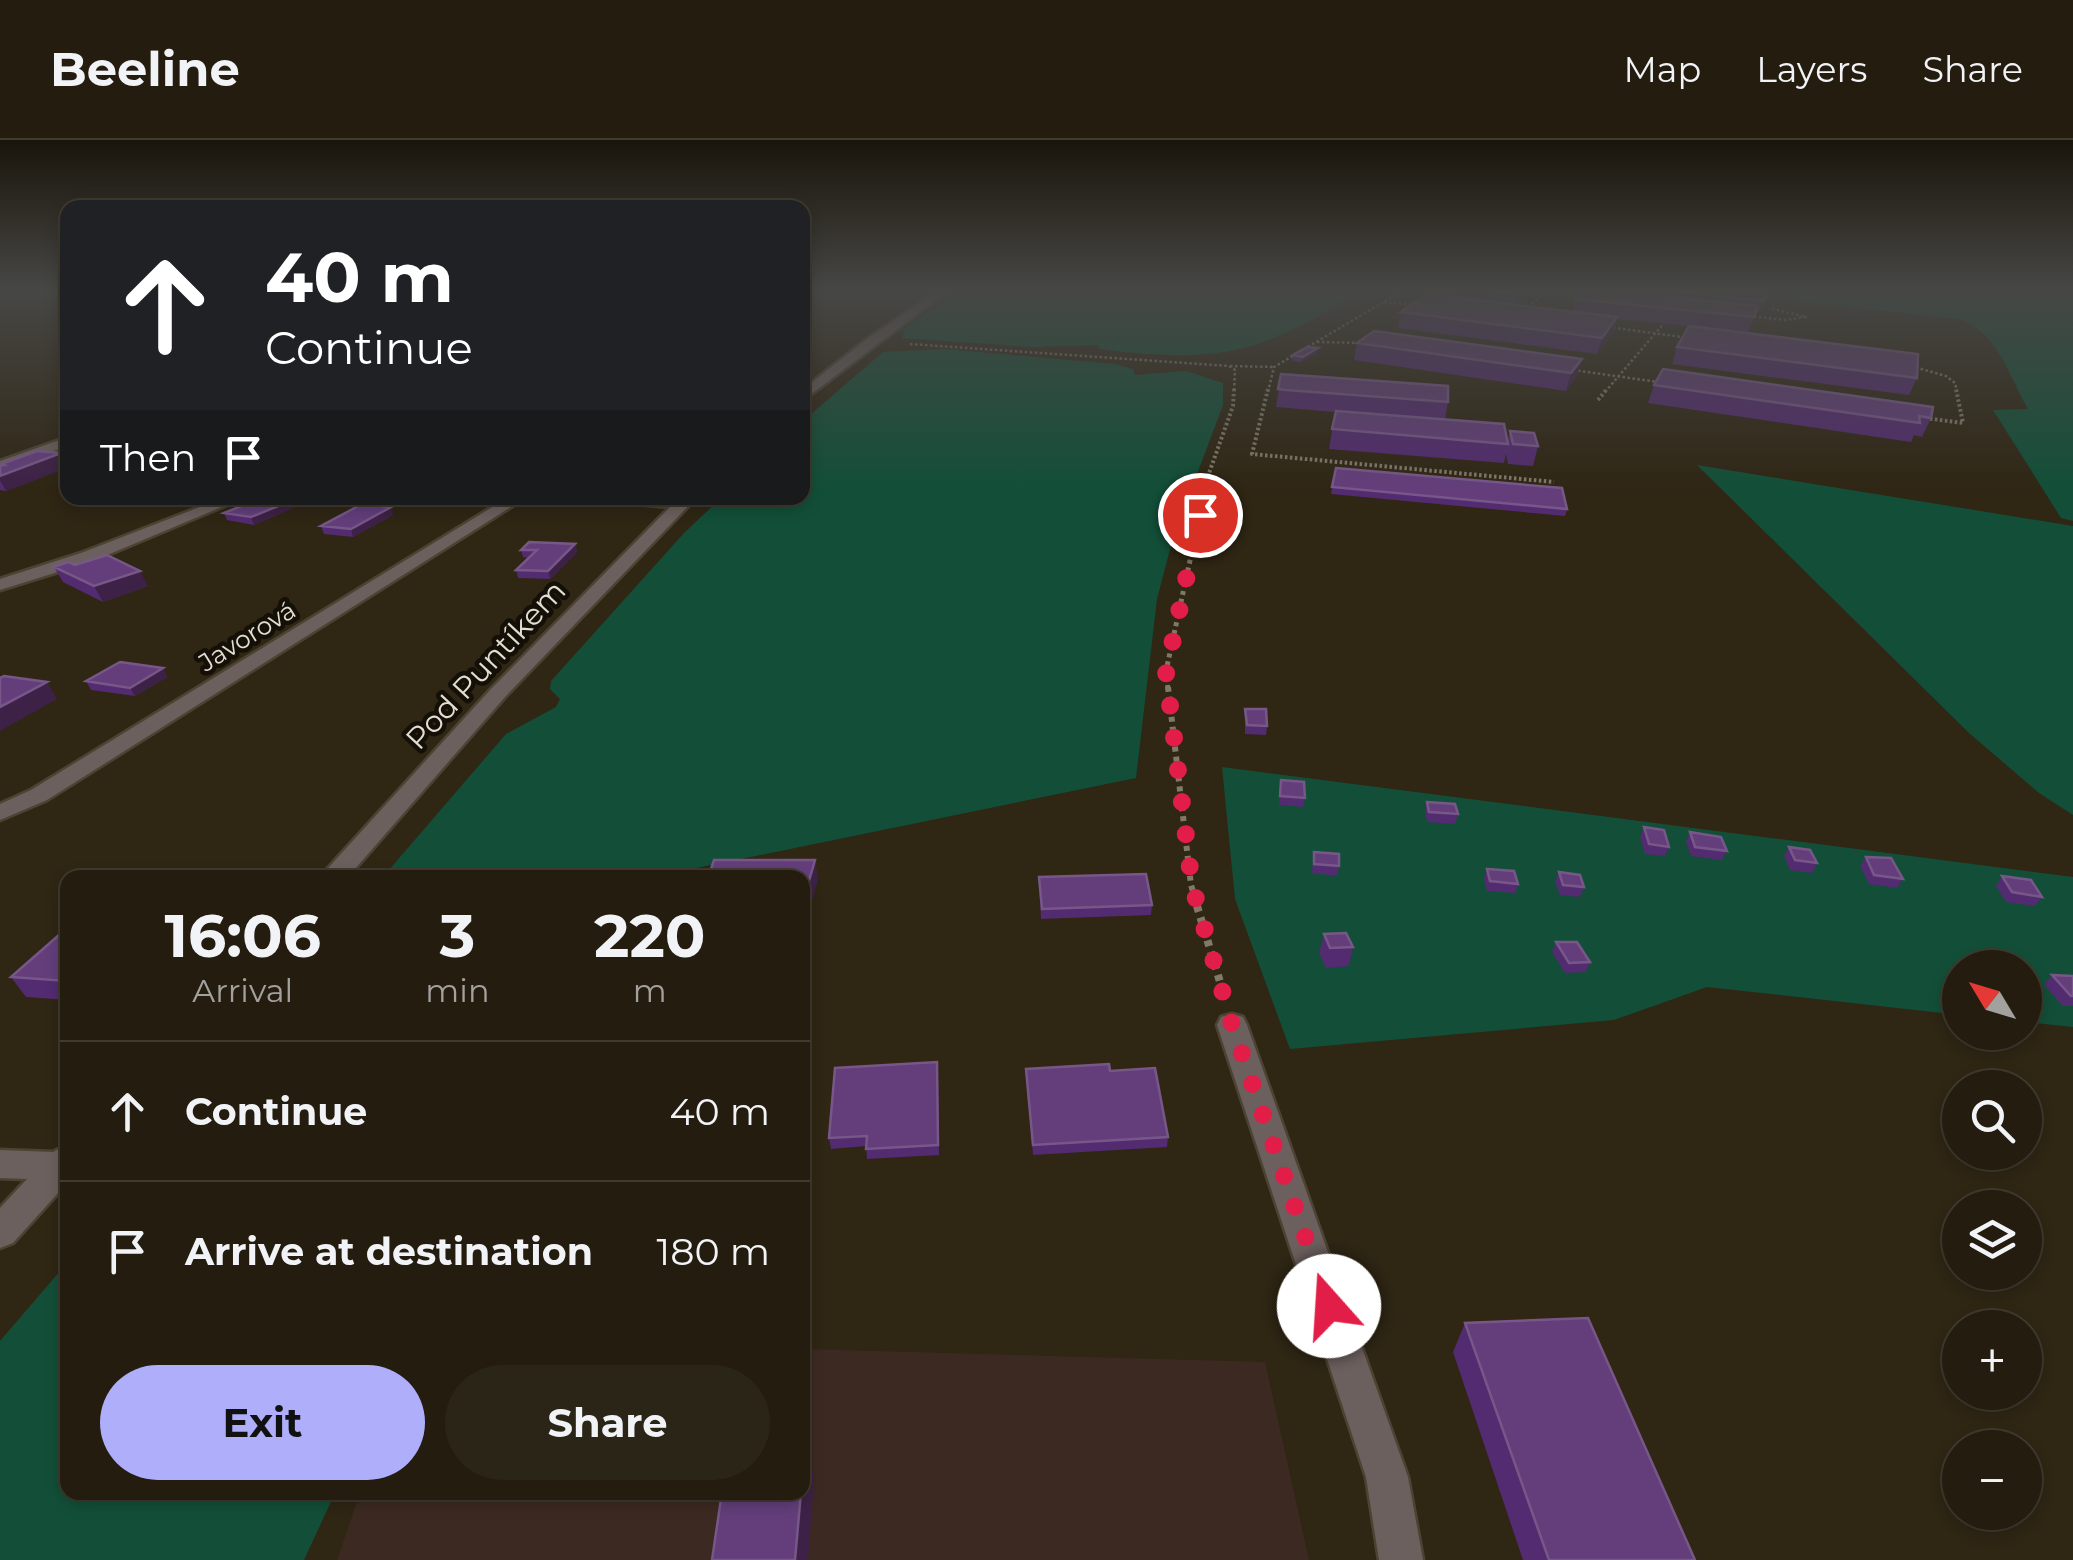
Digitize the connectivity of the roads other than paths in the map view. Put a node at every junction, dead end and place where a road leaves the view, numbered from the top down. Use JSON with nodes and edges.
{"nodes":[{"id":1,"x":852,"y":357,"type":"edge"},
{"id":2,"x":810,"y":391,"type":"edge"},
{"id":3,"x":60,"y":440,"type":"edge"},
{"id":4,"x":0,"y":466,"type":"edge"},
{"id":5,"x":218,"y":505,"type":"edge"},
{"id":6,"x":506,"y":505,"type":"edge"},
{"id":7,"x":680,"y":505,"type":"edge"},
{"id":8,"x":0,"y":585,"type":"edge"},
{"id":9,"x":0,"y":813,"type":"edge"},
{"id":10,"x":339,"y":870,"type":"edge"},
{"id":11,"x":1232,"y":1025,"type":"road end"},
{"id":12,"x":60,"y":1162,"type":"edge"},
{"id":13,"x":0,"y":1164,"type":"edge"},
{"id":14,"x":60,"y":1166,"type":"edge"},
{"id":15,"x":0,"y":1232,"type":"edge"},
{"id":16,"x":1401,"y":1560,"type":"edge"}],
"edges":[{"from":1,"to":2,"type":"street"},
{"from":3,"to":4,"type":"street"},
{"from":5,"to":8,"type":"street"},
{"from":6,"to":9,"type":"street","name":"Javorová"},
{"from":7,"to":10,"type":"street","name":"Pod Puntíkem"},
{"from":11,"to":16,"type":"street"},
{"from":12,"to":13,"type":"street"},
{"from":14,"to":15,"type":"street"}]}
